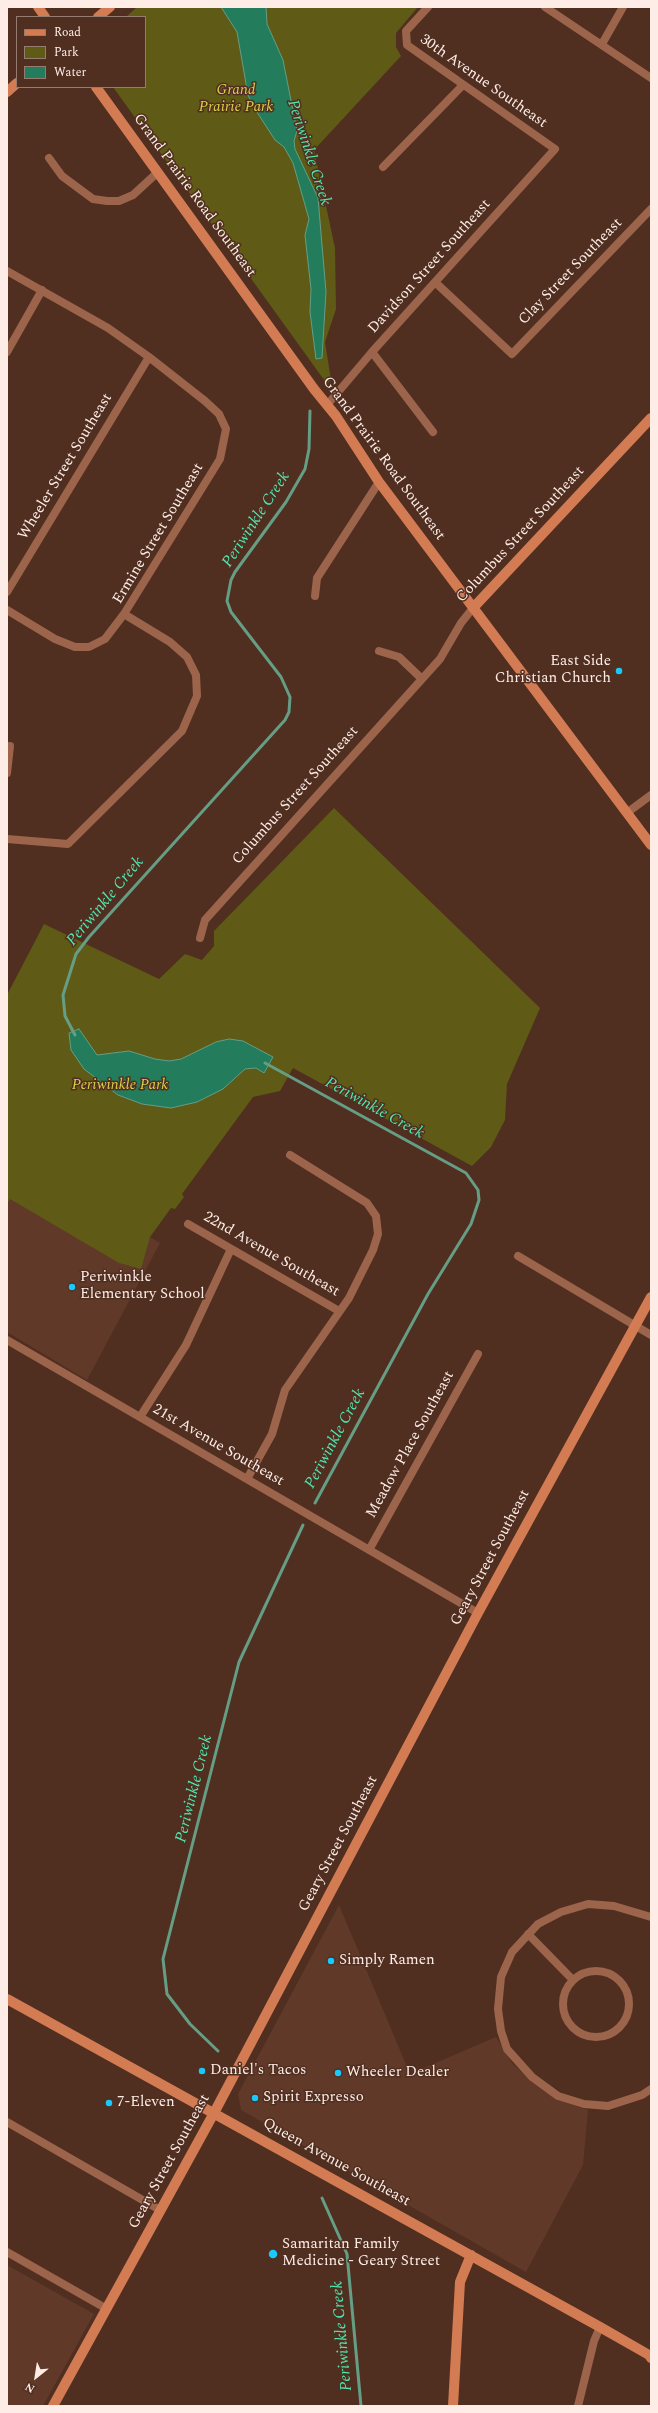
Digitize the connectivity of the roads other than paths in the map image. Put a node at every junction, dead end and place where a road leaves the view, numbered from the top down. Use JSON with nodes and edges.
{"nodes":[{"id":1,"x":38,"y":7,"type":"edge"},
{"id":2,"x":110,"y":7,"type":"edge"},
{"id":3,"x":428,"y":7,"type":"edge"},
{"id":4,"x":545,"y":7,"type":"edge"},
{"id":5,"x":623,"y":7,"type":"edge"},
{"id":6,"x":44,"y":16,"type":"edge"},
{"id":7,"x":99,"y":16,"type":"edge"},
{"id":8,"x":602,"y":44,"type":"junction"},
{"id":9,"x":651,"y":78,"type":"edge"},
{"id":10,"x":16,"y":84,"type":"edge"},
{"id":11,"x":463,"y":85,"type":"junction"},
{"id":12,"x":97,"y":88,"type":"edge"},
{"id":13,"x":7,"y":92,"type":"edge"},
{"id":14,"x":555,"y":149,"type":"joint"},
{"id":15,"x":49,"y":158,"type":"dead end"},
{"id":16,"x":383,"y":167,"type":"dead end"},
{"id":17,"x":158,"y":172,"type":"junction"},
{"id":18,"x":651,"y":209,"type":"edge"},
{"id":19,"x":7,"y":271,"type":"edge"},
{"id":20,"x":436,"y":284,"type":"junction"},
{"id":21,"x":42,"y":290,"type":"junction"},
{"id":22,"x":7,"y":352,"type":"edge"},
{"id":23,"x":372,"y":352,"type":"junction"},
{"id":24,"x":149,"y":357,"type":"junction"},
{"id":25,"x":327,"y":405,"type":"junction"},
{"id":26,"x":651,"y":418,"type":"edge"},
{"id":27,"x":433,"y":432,"type":"dead end"},
{"id":28,"x":379,"y":482,"type":"junction"},
{"id":29,"x":7,"y":592,"type":"edge"},
{"id":30,"x":314,"y":596,"type":"dead end"},
{"id":31,"x":473,"y":608,"type":"junction"},
{"id":32,"x":7,"y":610,"type":"edge"},
{"id":33,"x":124,"y":614,"type":"junction"},
{"id":34,"x":379,"y":651,"type":"dead end"},
{"id":35,"x":422,"y":679,"type":"junction"},
{"id":36,"x":10,"y":746,"type":"dead end"},
{"id":37,"x":7,"y":773,"type":"edge"},
{"id":38,"x":651,"y":795,"type":"edge"},
{"id":39,"x":628,"y":812,"type":"junction"},
{"id":40,"x":7,"y":839,"type":"edge"},
{"id":41,"x":651,"y":845,"type":"edge"},
{"id":42,"x":200,"y":938,"type":"dead end"},
{"id":43,"x":290,"y":1155,"type":"dead end"},
{"id":44,"x":188,"y":1224,"type":"dead end"},
{"id":45,"x":231,"y":1249,"type":"junction"},
{"id":46,"x":518,"y":1256,"type":"dead end"},
{"id":47,"x":651,"y":1297,"type":"edge"},
{"id":48,"x":339,"y":1311,"type":"junction"},
{"id":49,"x":636,"y":1326,"type":"junction"},
{"id":50,"x":651,"y":1335,"type":"edge"},
{"id":51,"x":7,"y":1340,"type":"edge"},
{"id":52,"x":478,"y":1354,"type":"dead end"},
{"id":53,"x":140,"y":1417,"type":"junction"},
{"id":54,"x":247,"y":1479,"type":"junction"},
{"id":55,"x":369,"y":1550,"type":"junction"},
{"id":56,"x":478,"y":1613,"type":"junction"},
{"id":57,"x":651,"y":1917,"type":"edge"},
{"id":58,"x":528,"y":1934,"type":"junction"},
{"id":59,"x":573,"y":1980,"type":"junction"},
{"id":60,"x":7,"y":1999,"type":"edge"},
{"id":61,"x":651,"y":2089,"type":"edge"},
{"id":62,"x":214,"y":2113,"type":"junction"},
{"id":63,"x":7,"y":2122,"type":"edge"},
{"id":64,"x":160,"y":2210,"type":"junction"},
{"id":65,"x":7,"y":2252,"type":"edge"},
{"id":66,"x":471,"y":2255,"type":"junction"},
{"id":67,"x":107,"y":2309,"type":"junction"},
{"id":68,"x":600,"y":2327,"type":"junction"},
{"id":69,"x":651,"y":2355,"type":"edge"},
{"id":70,"x":53,"y":2406,"type":"edge"},
{"id":71,"x":452,"y":2406,"type":"edge"},
{"id":72,"x":578,"y":2406,"type":"edge"}],
"edges":[{"from":1,"to":6,"type":"main road"},
{"from":2,"to":7,"type":"main road"},
{"from":3,"to":11,"type":"street","name":"30th Avenue Southeast"},
{"from":4,"to":8,"type":"street"},
{"from":5,"to":8,"type":"street"},
{"from":8,"to":9,"type":"street"},
{"from":10,"to":13,"type":"main road"},
{"from":11,"to":14,"type":"street","name":"30th Avenue Southeast"},
{"from":11,"to":16,"type":"street"},
{"from":12,"to":17,"type":"main road","name":"Grand Prairie Road Southeast"},
{"from":14,"to":20,"type":"street","name":"Davidson Street Southeast"},
{"from":15,"to":17,"type":"street"},
{"from":17,"to":25,"type":"main road","name":"Grand Prairie Road Southeast"},
{"from":18,"to":20,"type":"street","name":"Clay Street Southeast"},
{"from":19,"to":21,"type":"street"},
{"from":20,"to":23,"type":"street","name":"Davidson Street Southeast"},
{"from":21,"to":22,"type":"street"},
{"from":21,"to":24,"type":"street"},
{"from":23,"to":25,"type":"street","name":"Davidson Street Southeast"},
{"from":23,"to":27,"type":"street"},
{"from":24,"to":29,"type":"street","name":"Wheeler Street Southeast"},
{"from":24,"to":33,"type":"street","name":"Ermine Street Southeast"},
{"from":25,"to":28,"type":"main road","name":"Grand Prairie Road Southeast"},
{"from":26,"to":31,"type":"main road","name":"Columbus Street Southeast"},
{"from":28,"to":30,"type":"street"},
{"from":28,"to":31,"type":"main road","name":"Grand Prairie Road Southeast"},
{"from":31,"to":35,"type":"street","name":"Columbus Street Southeast"},
{"from":31,"to":39,"type":"main road","name":"Grand Prairie Road Southeast"},
{"from":32,"to":33,"type":"street"},
{"from":33,"to":40,"type":"street","name":"Ermine Street Southeast"},
{"from":34,"to":35,"type":"street"},
{"from":35,"to":42,"type":"street","name":"Columbus Street Southeast"},
{"from":36,"to":37,"type":"street"},
{"from":38,"to":39,"type":"street"},
{"from":39,"to":41,"type":"main road","name":"Grand Prairie Road Southeast"},
{"from":43,"to":48,"type":"street"},
{"from":44,"to":45,"type":"street","name":"22nd Avenue Southeast"},
{"from":45,"to":48,"type":"street","name":"22nd Avenue Southeast"},
{"from":45,"to":53,"type":"street"},
{"from":46,"to":49,"type":"street"},
{"from":47,"to":49,"type":"main road","name":"Geary Street Southeast"},
{"from":48,"to":54,"type":"street"},
{"from":49,"to":50,"type":"street"},
{"from":49,"to":56,"type":"main road","name":"Geary Street Southeast"},
{"from":51,"to":53,"type":"street","name":"21st Avenue Southeast"},
{"from":52,"to":55,"type":"street","name":"Meadow Place Southeast"},
{"from":53,"to":54,"type":"street","name":"21st Avenue Southeast"},
{"from":54,"to":55,"type":"street","name":"21st Avenue Southeast"},
{"from":55,"to":56,"type":"street","name":"21st Avenue Southeast"},
{"from":56,"to":62,"type":"main road","name":"Geary Street Southeast"},
{"from":57,"to":58,"type":"street"},
{"from":58,"to":59,"type":"street"},
{"from":58,"to":61,"type":"street"},
{"from":59,"to":59,"type":"street"},
{"from":60,"to":62,"type":"main road","name":"Queen Avenue Southeast"},
{"from":62,"to":64,"type":"main road","name":"Geary Street Southeast"},
{"from":62,"to":66,"type":"main road","name":"Queen Avenue Southeast"},
{"from":63,"to":64,"type":"street"},
{"from":64,"to":67,"type":"main road","name":"Geary Street Southeast"},
{"from":65,"to":67,"type":"street"},
{"from":66,"to":68,"type":"main road","name":"Queen Avenue Southeast"},
{"from":66,"to":71,"type":"main road"},
{"from":67,"to":70,"type":"main road","name":"Geary Street Southeast"},
{"from":68,"to":69,"type":"main road","name":"Queen Avenue Southeast"},
{"from":68,"to":72,"type":"street"}]}
